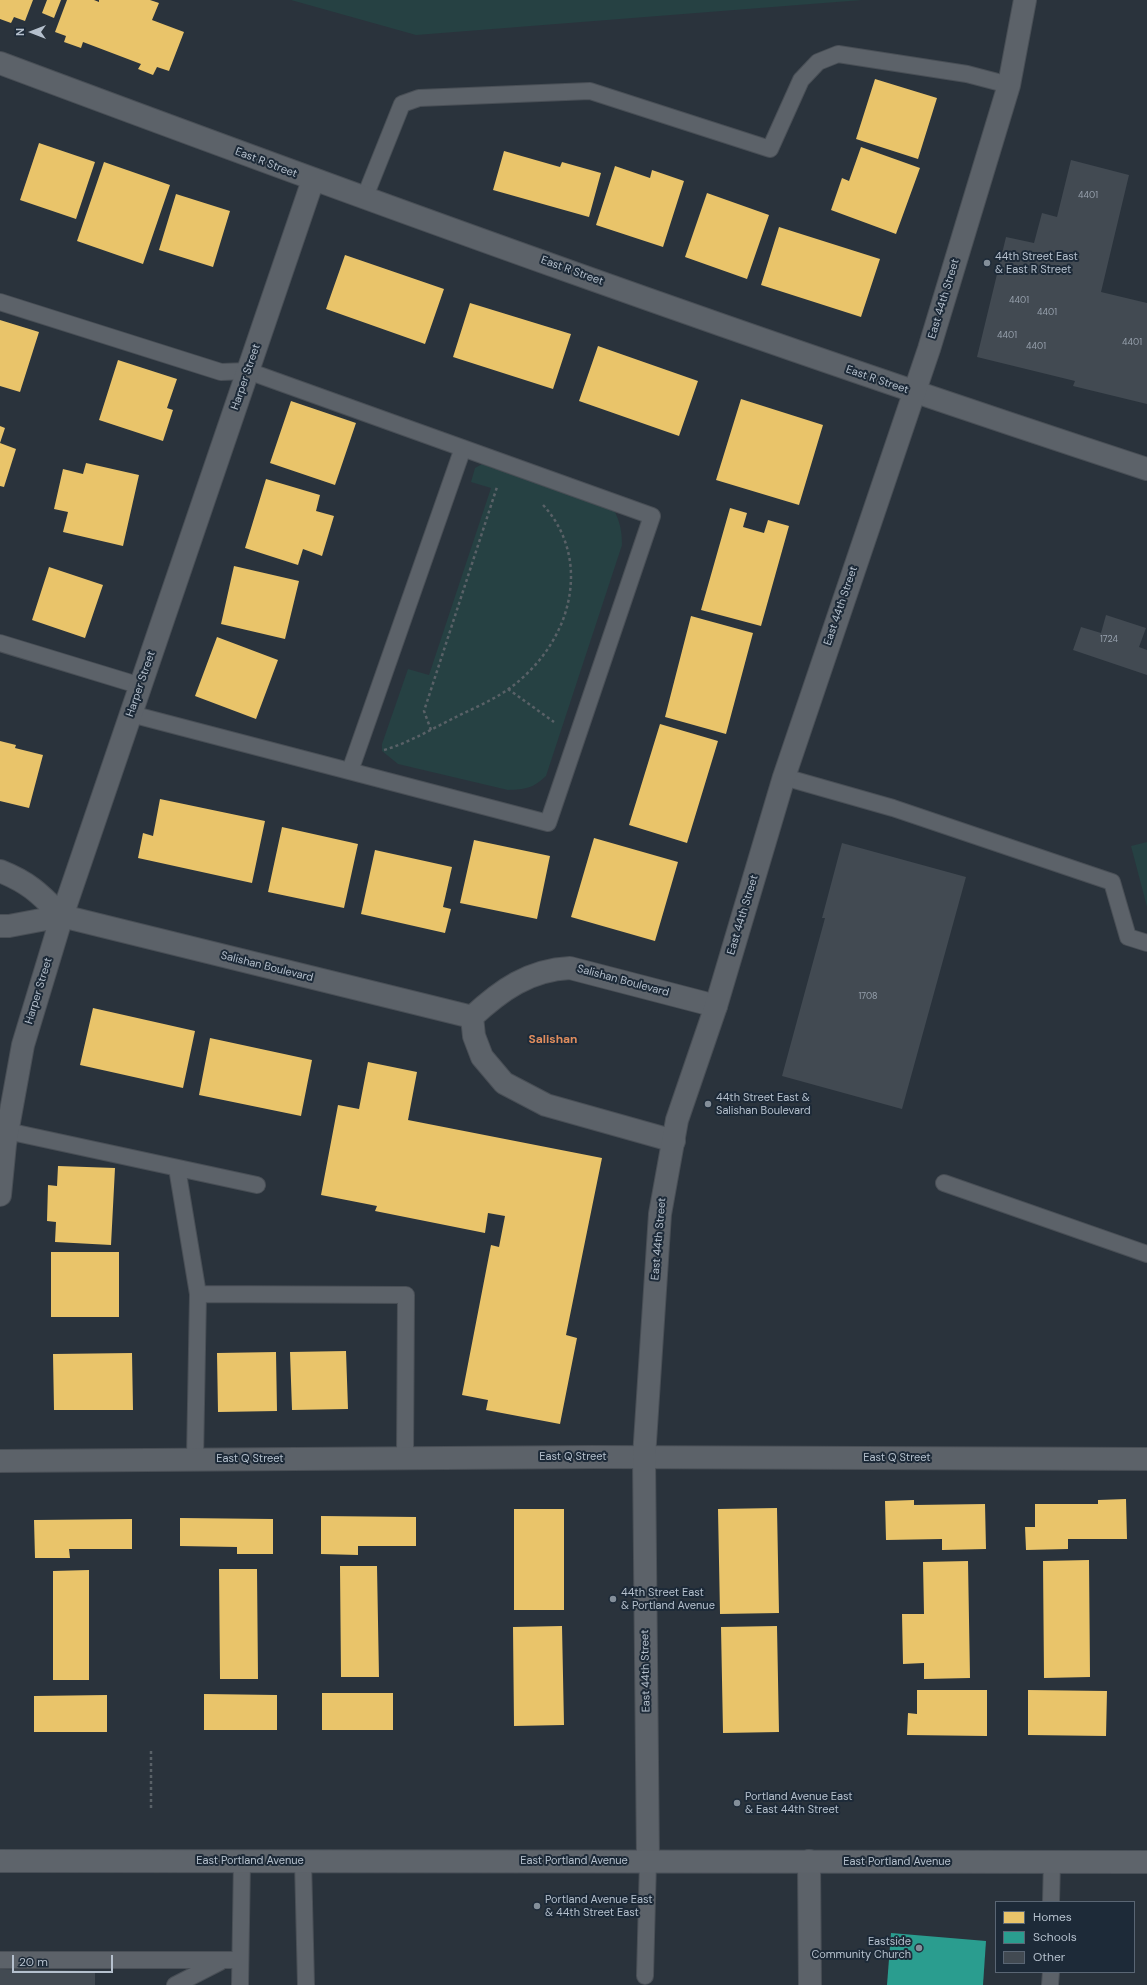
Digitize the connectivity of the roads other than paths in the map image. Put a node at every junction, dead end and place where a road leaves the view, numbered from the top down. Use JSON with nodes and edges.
{"nodes":[{"id":1,"x":1024,"y":0,"type":"edge"},
{"id":2,"x":0,"y":63,"type":"edge"},
{"id":3,"x":1009,"y":85,"type":"junction"},
{"id":4,"x":313,"y":180,"type":"junction"},
{"id":5,"x":364,"y":198,"type":"junction"},
{"id":6,"x":0,"y":302,"type":"edge"},
{"id":7,"x":248,"y":371,"type":"junction"},
{"id":8,"x":914,"y":392,"type":"junction"},
{"id":9,"x":463,"y":448,"type":"junction"},
{"id":10,"x":1147,"y":469,"type":"edge"},
{"id":11,"x":0,"y":643,"type":"edge"},
{"id":12,"x":141,"y":686,"type":"junction"},
{"id":13,"x":131,"y":714,"type":"junction"},
{"id":14,"x":350,"y":771,"type":"junction"},
{"id":15,"x":784,"y":777,"type":"junction"},
{"id":16,"x":0,"y":872,"type":"edge"},
{"id":17,"x":62,"y":916,"type":"junction"},
{"id":18,"x":0,"y":926,"type":"edge"},
{"id":19,"x":1147,"y":943,"type":"edge"},
{"id":20,"x":716,"y":1006,"type":"junction"},
{"id":21,"x":472,"y":1017,"type":"junction"},
{"id":22,"x":4,"y":1139,"type":"edge"},
{"id":23,"x":674,"y":1141,"type":"junction"},
{"id":24,"x":178,"y":1168,"type":"junction"},
{"id":25,"x":944,"y":1183,"type":"dead end"},
{"id":26,"x":257,"y":1185,"type":"dead end"},
{"id":27,"x":0,"y":1195,"type":"edge"},
{"id":28,"x":1147,"y":1254,"type":"edge"},
{"id":29,"x":198,"y":1294,"type":"junction"},
{"id":30,"x":644,"y":1457,"type":"junction"},
{"id":31,"x":405,"y":1458,"type":"junction"},
{"id":32,"x":195,"y":1459,"type":"junction"},
{"id":33,"x":1147,"y":1459,"type":"edge"},
{"id":34,"x":0,"y":1461,"type":"edge"},
{"id":35,"x":0,"y":1861,"type":"edge"},
{"id":36,"x":242,"y":1861,"type":"junction"},
{"id":37,"x":303,"y":1861,"type":"junction"},
{"id":38,"x":648,"y":1861,"type":"junction"},
{"id":39,"x":809,"y":1862,"type":"junction"},
{"id":40,"x":1052,"y":1862,"type":"junction"},
{"id":41,"x":1147,"y":1862,"type":"edge"},
{"id":42,"x":1051,"y":1901,"type":"edge"},
{"id":43,"x":0,"y":1960,"type":"edge"},
{"id":44,"x":223,"y":1960,"type":"junction"},
{"id":45,"x":240,"y":1960,"type":"junction"},
{"id":46,"x":1051,"y":1973,"type":"edge"},
{"id":47,"x":645,"y":1976,"type":"dead end"},
{"id":48,"x":175,"y":1985,"type":"edge"},
{"id":49,"x":240,"y":1985,"type":"edge"},
{"id":50,"x":306,"y":1985,"type":"edge"},
{"id":51,"x":810,"y":1985,"type":"edge"},
{"id":52,"x":1050,"y":1985,"type":"edge"}],
"edges":[{"from":1,"to":3,"type":"street","name":"East 44th Street"},
{"from":2,"to":4,"type":"street","name":"East R Street"},
{"from":3,"to":5,"type":"lane"},
{"from":3,"to":8,"type":"street","name":"East 44th Street"},
{"from":4,"to":5,"type":"street","name":"East R Street"},
{"from":4,"to":7,"type":"street","name":"Harper Street"},
{"from":5,"to":8,"type":"street","name":"East R Street"},
{"from":6,"to":7,"type":"lane"},
{"from":7,"to":9,"type":"lane"},
{"from":7,"to":12,"type":"street","name":"Harper Street"},
{"from":8,"to":10,"type":"street","name":"East R Street"},
{"from":8,"to":15,"type":"street","name":"East 44th Street"},
{"from":9,"to":14,"type":"lane"},
{"from":9,"to":14,"type":"lane"},
{"from":11,"to":12,"type":"lane"},
{"from":12,"to":13,"type":"street","name":"Harper Street"},
{"from":13,"to":14,"type":"lane"},
{"from":13,"to":17,"type":"street","name":"Harper Street"},
{"from":15,"to":19,"type":"lane"},
{"from":15,"to":20,"type":"street","name":"East 44th Street"},
{"from":16,"to":17,"type":"street"},
{"from":17,"to":18,"type":"street","name":"Salishan Boulevard"},
{"from":17,"to":21,"type":"street","name":"Salishan Boulevard"},
{"from":17,"to":22,"type":"street","name":"Harper Street"},
{"from":20,"to":21,"type":"street","name":"Salishan Boulevard"},
{"from":20,"to":23,"type":"street","name":"East 44th Street"},
{"from":21,"to":23,"type":"street"},
{"from":22,"to":24,"type":"lane"},
{"from":22,"to":27,"type":"street","name":"Harper Street"},
{"from":23,"to":30,"type":"street","name":"East 44th Street"},
{"from":24,"to":26,"type":"lane"},
{"from":24,"to":29,"type":"lane"},
{"from":25,"to":28,"type":"lane"},
{"from":29,"to":31,"type":"lane"},
{"from":29,"to":32,"type":"lane"},
{"from":30,"to":31,"type":"street","name":"East Q Street"},
{"from":30,"to":33,"type":"street","name":"East Q Street"},
{"from":30,"to":38,"type":"street","name":"East 44th Street"},
{"from":31,"to":32,"type":"street","name":"East Q Street"},
{"from":32,"to":34,"type":"street","name":"East Q Street"},
{"from":35,"to":36,"type":"main road","name":"East Portland Avenue"},
{"from":36,"to":37,"type":"main road","name":"East Portland Avenue"},
{"from":36,"to":45,"type":"lane"},
{"from":37,"to":38,"type":"main road","name":"East Portland Avenue"},
{"from":37,"to":50,"type":"lane"},
{"from":38,"to":39,"type":"main road","name":"East Portland Avenue"},
{"from":38,"to":47,"type":"lane"},
{"from":39,"to":40,"type":"main road","name":"East Portland Avenue"},
{"from":39,"to":51,"type":"street"},
{"from":40,"to":41,"type":"main road","name":"East Portland Avenue"},
{"from":40,"to":42,"type":"lane"},
{"from":43,"to":44,"type":"lane"},
{"from":44,"to":45,"type":"lane"},
{"from":44,"to":48,"type":"lane"},
{"from":45,"to":49,"type":"lane"},
{"from":46,"to":52,"type":"lane"}]}
